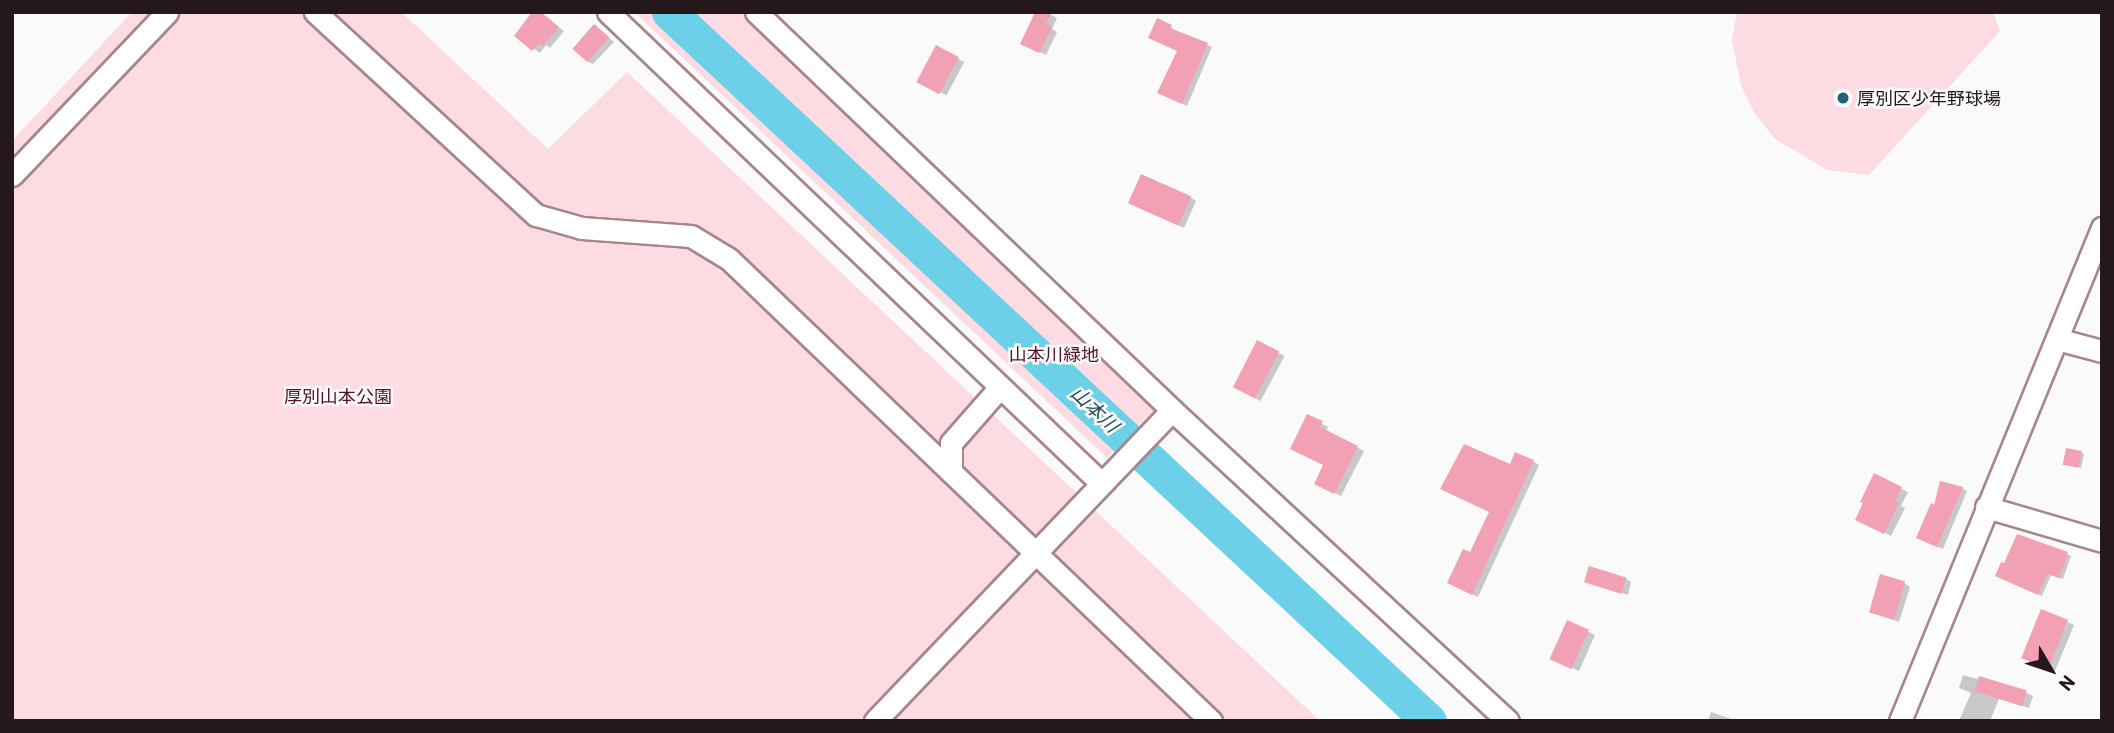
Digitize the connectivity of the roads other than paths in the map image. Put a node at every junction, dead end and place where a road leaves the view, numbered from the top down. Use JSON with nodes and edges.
{"nodes":[{"id":1,"x":167,"y":12,"type":"edge"},
{"id":2,"x":315,"y":12,"type":"edge"},
{"id":3,"x":608,"y":12,"type":"edge"},
{"id":4,"x":756,"y":12,"type":"edge"},
{"id":5,"x":12,"y":176,"type":"edge"},
{"id":6,"x":2102,"y":228,"type":"edge"},
{"id":7,"x":2057,"y":339,"type":"junction"},
{"id":8,"x":2102,"y":351,"type":"edge"},
{"id":9,"x":1000,"y":387,"type":"junction"},
{"id":10,"x":1172,"y":410,"type":"junction"},
{"id":11,"x":951,"y":472,"type":"junction"},
{"id":12,"x":1106,"y":477,"type":"junction"},
{"id":13,"x":1986,"y":507,"type":"junction"},
{"id":14,"x":2102,"y":541,"type":"edge"},
{"id":15,"x":1036,"y":552,"type":"junction"},
{"id":16,"x":875,"y":721,"type":"edge"},
{"id":17,"x":1211,"y":721,"type":"edge"},
{"id":18,"x":1508,"y":721,"type":"edge"},
{"id":19,"x":1900,"y":721,"type":"edge"}],
"edges":[{"from":1,"to":5,"type":"street"},
{"from":2,"to":11,"type":"street"},
{"from":3,"to":9,"type":"street"},
{"from":4,"to":10,"type":"street"},
{"from":6,"to":7,"type":"street"},
{"from":7,"to":8,"type":"street"},
{"from":7,"to":13,"type":"street"},
{"from":9,"to":11,"type":"street"},
{"from":9,"to":12,"type":"street"},
{"from":10,"to":12,"type":"street"},
{"from":10,"to":18,"type":"street"},
{"from":11,"to":15,"type":"street"},
{"from":12,"to":15,"type":"street"},
{"from":13,"to":14,"type":"street"},
{"from":13,"to":19,"type":"street"},
{"from":15,"to":16,"type":"street"},
{"from":15,"to":17,"type":"street"}]}
